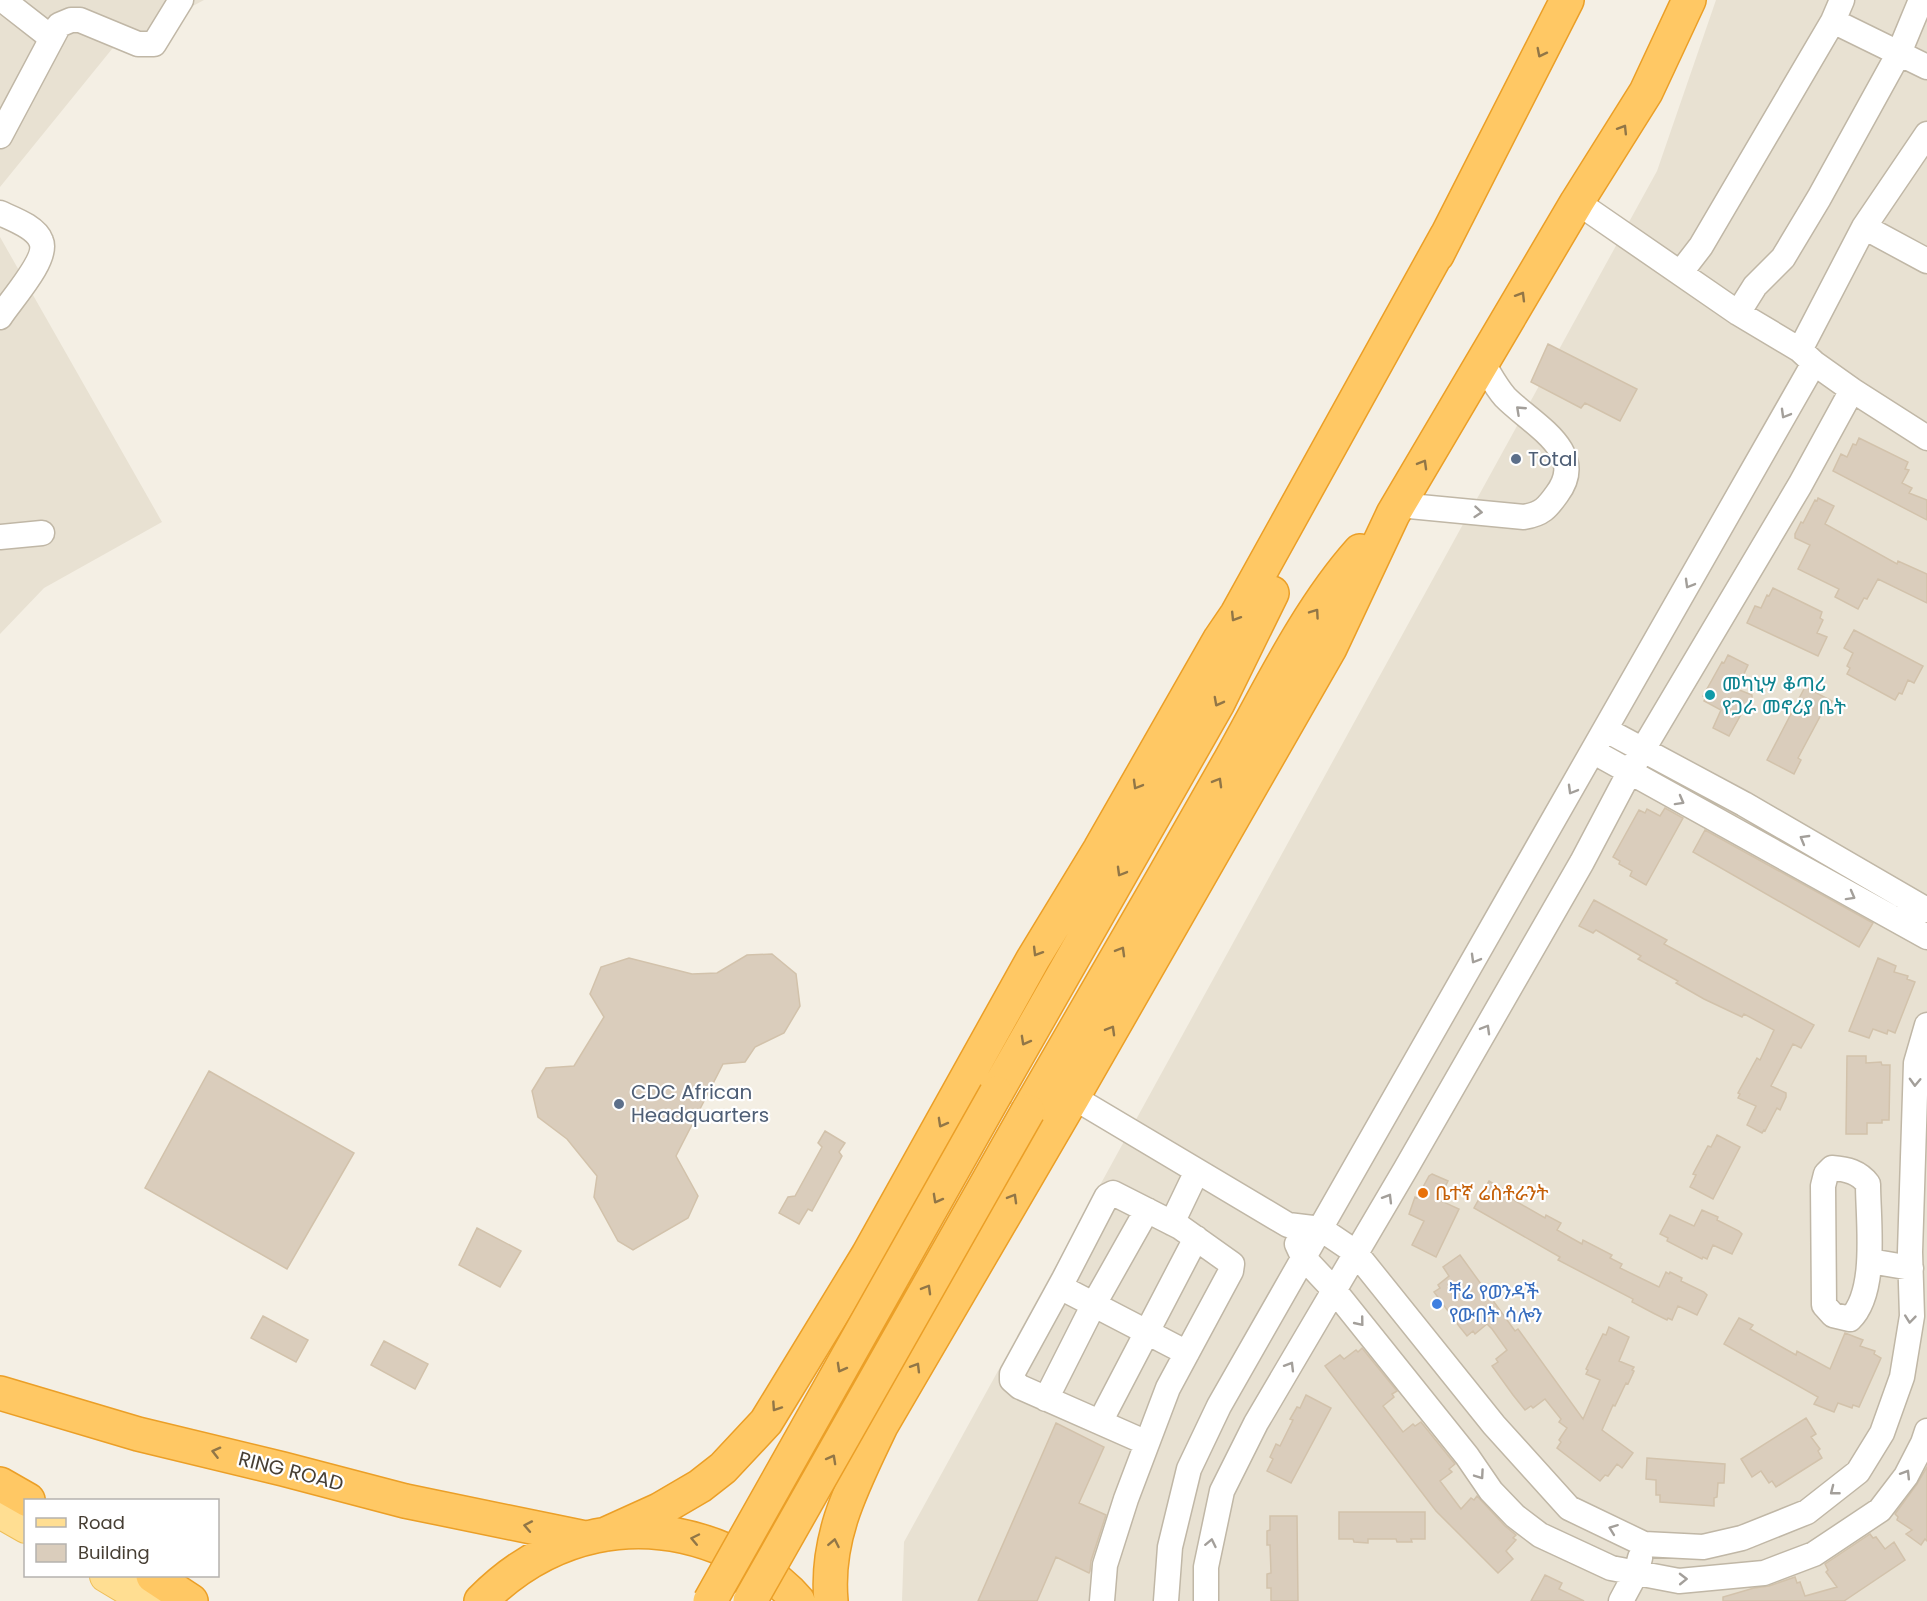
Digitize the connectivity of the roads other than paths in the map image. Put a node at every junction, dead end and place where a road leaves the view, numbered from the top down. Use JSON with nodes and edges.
{"nodes":[{"id":1,"x":3,"y":0,"type":"edge"},
{"id":2,"x":181,"y":0,"type":"edge"},
{"id":3,"x":1567,"y":0,"type":"edge"},
{"id":4,"x":1689,"y":0,"type":"edge"},
{"id":5,"x":1921,"y":0,"type":"edge"},
{"id":6,"x":1837,"y":11,"type":"edge"},
{"id":7,"x":51,"y":40,"type":"junction"},
{"id":8,"x":1899,"y":53,"type":"junction"},
{"id":9,"x":1927,"y":67,"type":"edge"},
{"id":10,"x":1927,"y":134,"type":"edge"},
{"id":11,"x":0,"y":136,"type":"edge"},
{"id":12,"x":1577,"y":202,"type":"junction"},
{"id":13,"x":0,"y":213,"type":"edge"},
{"id":14,"x":1864,"y":227,"type":"junction"},
{"id":15,"x":1447,"y":235,"type":"junction"},
{"id":16,"x":1927,"y":261,"type":"edge"},
{"id":17,"x":1681,"y":273,"type":"junction"},
{"id":18,"x":1738,"y":313,"type":"junction"},
{"id":19,"x":0,"y":317,"type":"edge"},
{"id":20,"x":1807,"y":357,"type":"junction"},
{"id":21,"x":1482,"y":362,"type":"junction"},
{"id":22,"x":1852,"y":390,"type":"junction"},
{"id":23,"x":1927,"y":438,"type":"edge"},
{"id":24,"x":1396,"y":510,"type":"junction"},
{"id":25,"x":42,"y":533,"type":"dead end"},
{"id":26,"x":0,"y":537,"type":"edge"},
{"id":27,"x":1606,"y":730,"type":"junction"},
{"id":28,"x":1643,"y":749,"type":"junction"},
{"id":29,"x":1594,"y":752,"type":"junction"},
{"id":30,"x":1629,"y":773,"type":"junction"},
{"id":31,"x":1927,"y":910,"type":"edge"},
{"id":32,"x":1927,"y":938,"type":"edge"},
{"id":33,"x":1927,"y":1025,"type":"edge"},
{"id":34,"x":1073,"y":1097,"type":"junction"},
{"id":35,"x":1197,"y":1171,"type":"junction"},
{"id":36,"x":1147,"y":1210,"type":"junction"},
{"id":37,"x":1172,"y":1223,"type":"junction"},
{"id":38,"x":1288,"y":1225,"type":"junction"},
{"id":39,"x":1321,"y":1229,"type":"junction"},
{"id":40,"x":1196,"y":1238,"type":"junction"},
{"id":41,"x":1355,"y":1252,"type":"junction"},
{"id":42,"x":1303,"y":1257,"type":"junction"},
{"id":43,"x":1870,"y":1261,"type":"junction"},
{"id":44,"x":1917,"y":1269,"type":"edge"},
{"id":45,"x":1060,"y":1287,"type":"junction"},
{"id":46,"x":1334,"y":1290,"type":"junction"},
{"id":47,"x":1094,"y":1304,"type":"junction"},
{"id":48,"x":1147,"y":1332,"type":"junction"},
{"id":49,"x":1187,"y":1353,"type":"junction"},
{"id":50,"x":0,"y":1393,"type":"edge"},
{"id":51,"x":1046,"y":1399,"type":"junction"},
{"id":52,"x":1100,"y":1422,"type":"junction"},
{"id":53,"x":1927,"y":1431,"type":"edge"},
{"id":54,"x":1147,"y":1443,"type":"junction"},
{"id":55,"x":0,"y":1484,"type":"edge"},
{"id":56,"x":26,"y":1499,"type":"edge"},
{"id":57,"x":0,"y":1512,"type":"edge"},
{"id":58,"x":24,"y":1526,"type":"edge"},
{"id":59,"x":595,"y":1535,"type":"junction"},
{"id":60,"x":1644,"y":1544,"type":"junction"},
{"id":61,"x":1636,"y":1573,"type":"junction"},
{"id":62,"x":109,"y":1577,"type":"edge"},
{"id":63,"x":156,"y":1577,"type":"edge"},
{"id":64,"x":148,"y":1601,"type":"edge"},
{"id":65,"x":191,"y":1601,"type":"edge"},
{"id":66,"x":481,"y":1601,"type":"edge"},
{"id":67,"x":710,"y":1601,"type":"edge"},
{"id":68,"x":750,"y":1601,"type":"edge"},
{"id":69,"x":798,"y":1601,"type":"edge"},
{"id":70,"x":831,"y":1601,"type":"edge"},
{"id":71,"x":1102,"y":1601,"type":"edge"},
{"id":72,"x":1166,"y":1601,"type":"edge"},
{"id":73,"x":1206,"y":1601,"type":"edge"},
{"id":74,"x":1621,"y":1601,"type":"edge"}],
"edges":[{"from":1,"to":7,"type":"street"},
{"from":2,"to":7,"type":"street"},
{"from":3,"to":15,"type":"highway","one_way":true},
{"from":12,"to":4,"type":"highway","one_way":true},
{"from":5,"to":8,"type":"street"},
{"from":6,"to":8,"type":"street"},
{"from":6,"to":17,"type":"street"},
{"from":7,"to":11,"type":"street"},
{"from":8,"to":9,"type":"street"},
{"from":8,"to":18,"type":"street"},
{"from":10,"to":14,"type":"street"},
{"from":12,"to":17,"type":"street"},
{"from":21,"to":12,"type":"highway","one_way":true},
{"from":13,"to":19,"type":"street"},
{"from":14,"to":16,"type":"street"},
{"from":14,"to":20,"type":"street"},
{"from":15,"to":59,"type":"highway","one_way":true},
{"from":15,"to":67,"type":"highway","one_way":true,"bridge":true},
{"from":17,"to":18,"type":"street"},
{"from":18,"to":20,"type":"street"},
{"from":20,"to":22,"type":"street"},
{"from":20,"to":27,"type":"street","one_way":true},
{"from":24,"to":21,"type":"highway","one_way":true},
{"from":24,"to":21,"type":"street","one_way":true},
{"from":22,"to":23,"type":"street"},
{"from":22,"to":28,"type":"street"},
{"from":34,"to":24,"type":"highway","one_way":true},
{"from":68,"to":24,"type":"highway","one_way":true,"bridge":true},
{"from":25,"to":26,"type":"street"},
{"from":27,"to":28,"type":"street"},
{"from":27,"to":29,"type":"street"},
{"from":28,"to":30,"type":"street"},
{"from":31,"to":28,"type":"street","one_way":true},
{"from":29,"to":30,"type":"street"},
{"from":29,"to":39,"type":"street","one_way":true},
{"from":30,"to":32,"type":"street","one_way":true},
{"from":41,"to":30,"type":"street","one_way":true},
{"from":33,"to":44,"type":"street","one_way":true},
{"from":34,"to":35,"type":"street"},
{"from":70,"to":34,"type":"highway","one_way":true},
{"from":35,"to":37,"type":"street"},
{"from":35,"to":38,"type":"street"},
{"from":36,"to":37,"type":"street"},
{"from":36,"to":45,"type":"street"},
{"from":36,"to":47,"type":"street"},
{"from":37,"to":40,"type":"street"},
{"from":38,"to":39,"type":"street"},
{"from":38,"to":42,"type":"street"},
{"from":39,"to":41,"type":"street"},
{"from":39,"to":42,"type":"street"},
{"from":40,"to":48,"type":"street"},
{"from":40,"to":49,"type":"street"},
{"from":41,"to":46,"type":"street"},
{"from":60,"to":41,"type":"street","one_way":true},
{"from":42,"to":46,"type":"street"},
{"from":42,"to":72,"type":"street"},
{"from":43,"to":43,"type":"street"},
{"from":43,"to":44,"type":"street"},
{"from":44,"to":60,"type":"street","one_way":true},
{"from":45,"to":47,"type":"street"},
{"from":45,"to":51,"type":"street"},
{"from":46,"to":61,"type":"street","one_way":true},
{"from":73,"to":46,"type":"street","one_way":true},
{"from":47,"to":48,"type":"street"},
{"from":47,"to":51,"type":"street"},
{"from":48,"to":49,"type":"street"},
{"from":48,"to":52,"type":"street"},
{"from":49,"to":54,"type":"street"},
{"from":59,"to":50,"type":"highway","name":"RING ROAD","one_way":true},
{"from":51,"to":52,"type":"street"},
{"from":52,"to":54,"type":"street"},
{"from":61,"to":53,"type":"street","one_way":true},
{"from":54,"to":71,"type":"street"},
{"from":55,"to":56,"type":"highway"},
{"from":57,"to":58,"type":"main road"},
{"from":59,"to":66,"type":"highway"},
{"from":69,"to":59,"type":"highway","one_way":true},
{"from":60,"to":61,"type":"street"},
{"from":61,"to":74,"type":"street"},
{"from":62,"to":64,"type":"main road"},
{"from":63,"to":65,"type":"highway"}]}
